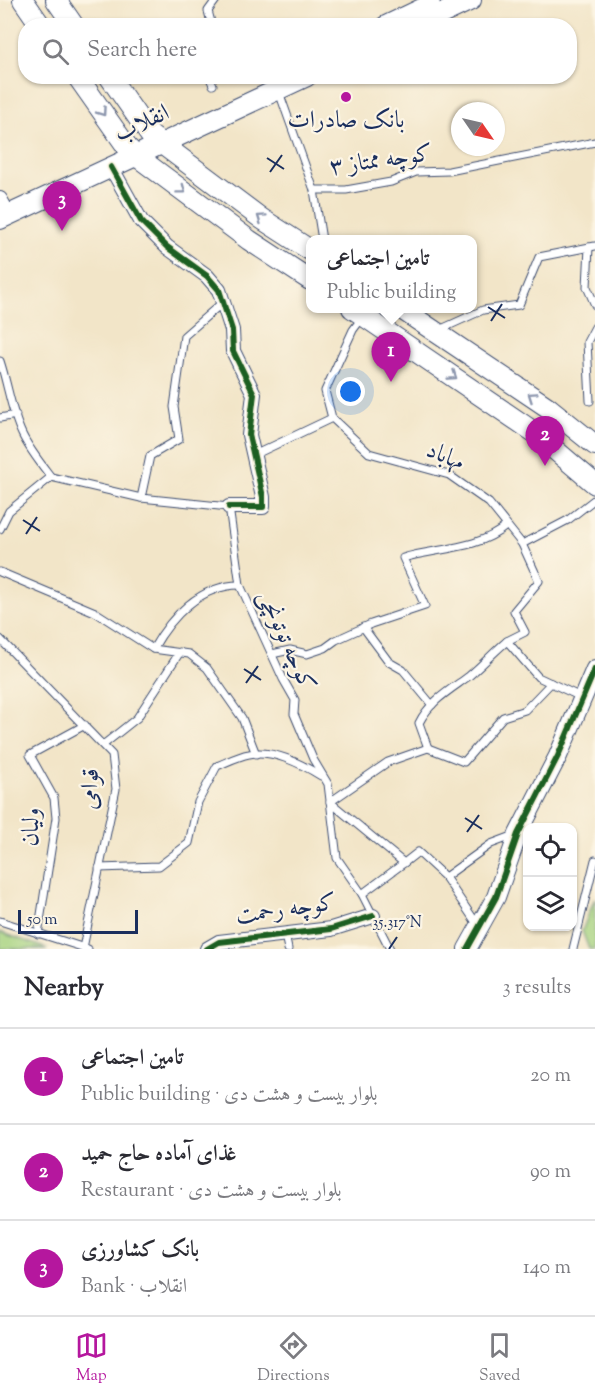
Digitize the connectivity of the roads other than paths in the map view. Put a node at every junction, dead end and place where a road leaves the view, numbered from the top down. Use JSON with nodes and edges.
{"nodes":[{"id":1,"x":23,"y":0,"type":"edge"},
{"id":2,"x":56,"y":0,"type":"edge"},
{"id":3,"x":216,"y":0,"type":"edge"},
{"id":4,"x":440,"y":0,"type":"edge"},
{"id":5,"x":471,"y":0,"type":"edge"},
{"id":6,"x":35,"y":18,"type":"edge"},
{"id":7,"x":68,"y":18,"type":"edge"},
{"id":8,"x":210,"y":18,"type":"edge"},
{"id":9,"x":403,"y":18,"type":"edge"},
{"id":10,"x":433,"y":18,"type":"edge"},
{"id":11,"x":83,"y":84,"type":"edge"},
{"id":12,"x":115,"y":84,"type":"edge"},
{"id":13,"x":275,"y":84,"type":"edge"},
{"id":14,"x":277,"y":84,"type":"edge"},
{"id":15,"x":155,"y":139,"type":"junction"},
{"id":16,"x":595,"y":142,"type":"edge"},
{"id":17,"x":131,"y":151,"type":"junction"},
{"id":18,"x":111,"y":167,"type":"junction"},
{"id":19,"x":314,"y":190,"type":"junction"},
{"id":20,"x":3,"y":209,"type":"edge"},
{"id":21,"x":321,"y":235,"type":"edge"},
{"id":22,"x":592,"y":246,"type":"edge"},
{"id":23,"x":306,"y":247,"type":"edge"},
{"id":24,"x":306,"y":277,"type":"edge"},
{"id":25,"x":223,"y":302,"type":"junction"},
{"id":26,"x":595,"y":305,"type":"edge"},
{"id":27,"x":358,"y":313,"type":"edge"},
{"id":28,"x":359,"y":313,"type":"edge"},
{"id":29,"x":406,"y":313,"type":"edge"},
{"id":30,"x":477,"y":313,"type":"edge"},
{"id":31,"x":477,"y":313,"type":"edge"},
{"id":32,"x":595,"y":327,"type":"edge"},
{"id":33,"x":436,"y":332,"type":"junction"},
{"id":34,"x":420,"y":354,"type":"junction"},
{"id":35,"x":0,"y":361,"type":"edge"},
{"id":36,"x":590,"y":401,"type":"dead end"},
{"id":37,"x":16,"y":415,"type":"junction"},
{"id":38,"x":0,"y":418,"type":"edge"},
{"id":39,"x":332,"y":418,"type":"junction"},
{"id":40,"x":595,"y":444,"type":"edge"},
{"id":41,"x":254,"y":455,"type":"junction"},
{"id":42,"x":51,"y":477,"type":"junction"},
{"id":43,"x":595,"y":483,"type":"edge"},
{"id":44,"x":141,"y":498,"type":"junction"},
{"id":45,"x":595,"y":499,"type":"edge"},
{"id":46,"x":230,"y":507,"type":"junction"},
{"id":47,"x":506,"y":526,"type":"junction"},
{"id":48,"x":0,"y":529,"type":"edge"},
{"id":49,"x":522,"y":544,"type":"junction"},
{"id":50,"x":0,"y":572,"type":"edge"},
{"id":51,"x":240,"y":585,"type":"junction"},
{"id":52,"x":363,"y":627,"type":"junction"},
{"id":53,"x":0,"y":639,"type":"edge"},
{"id":54,"x":507,"y":641,"type":"junction"},
{"id":55,"x":153,"y":649,"type":"junction"},
{"id":56,"x":180,"y":652,"type":"junction"},
{"id":57,"x":272,"y":654,"type":"junction"},
{"id":58,"x":595,"y":669,"type":"edge"},
{"id":59,"x":551,"y":683,"type":"junction"},
{"id":60,"x":583,"y":698,"type":"junction"},
{"id":61,"x":432,"y":705,"type":"junction"},
{"id":62,"x":85,"y":725,"type":"junction"},
{"id":63,"x":103,"y":746,"type":"junction"},
{"id":64,"x":428,"y":747,"type":"junction"},
{"id":65,"x":256,"y":754,"type":"junction"},
{"id":66,"x":324,"y":777,"type":"junction"},
{"id":67,"x":330,"y":802,"type":"junction"},
{"id":68,"x":518,"y":834,"type":"junction"},
{"id":69,"x":595,"y":860,"type":"edge"},
{"id":70,"x":404,"y":863,"type":"junction"},
{"id":71,"x":99,"y":868,"type":"junction"},
{"id":72,"x":445,"y":877,"type":"junction"},
{"id":73,"x":362,"y":894,"type":"junction"},
{"id":74,"x":373,"y":916,"type":"junction"},
{"id":75,"x":0,"y":921,"type":"edge"},
{"id":76,"x":38,"y":934,"type":"junction"},
{"id":77,"x":285,"y":935,"type":"junction"},
{"id":78,"x":473,"y":942,"type":"edge"},
{"id":79,"x":85,"y":948,"type":"edge"},
{"id":80,"x":207,"y":949,"type":"edge"},
{"id":81,"x":288,"y":949,"type":"edge"},
{"id":82,"x":390,"y":949,"type":"edge"},
{"id":83,"x":573,"y":949,"type":"edge"}],
"edges":[{"from":1,"to":6,"type":"main road"},
{"from":2,"to":7,"type":"main road"},
{"from":3,"to":8,"type":"lane"},
{"from":4,"to":9,"type":"main road"},
{"from":5,"to":10,"type":"main road"},
{"from":11,"to":17,"type":"main road","one_way":true},
{"from":12,"to":15,"type":"main road"},
{"from":13,"to":15,"type":"main road","name":"انقلاب"},
{"from":14,"to":19,"type":"lane"},
{"from":15,"to":17,"type":"main road","name":"انقلاب"},
{"from":23,"to":15,"type":"main road","one_way":true},
{"from":16,"to":19,"type":"lane","name":"کوچه ممتاز ۳"},
{"from":17,"to":18,"type":"main road","name":"انقلاب"},
{"from":17,"to":20,"type":"main road","name":"انقلاب"},
{"from":17,"to":24,"type":"main road","one_way":true},
{"from":18,"to":20,"type":"main road","name":"انقلاب"},
{"from":18,"to":25,"type":"street"},
{"from":19,"to":21,"type":"lane"},
{"from":22,"to":26,"type":"lane"},
{"from":22,"to":30,"type":"lane"},
{"from":25,"to":41,"type":"street"},
{"from":25,"to":44,"type":"lane"},
{"from":27,"to":39,"type":"lane"},
{"from":28,"to":34,"type":"main road"},
{"from":29,"to":33,"type":"main road"},
{"from":31,"to":33,"type":"lane"},
{"from":32,"to":36,"type":"lane"},
{"from":33,"to":34,"type":"main road"},
{"from":40,"to":33,"type":"main road","one_way":true},
{"from":34,"to":43,"type":"main road","one_way":true},
{"from":35,"to":37,"type":"lane"},
{"from":37,"to":38,"type":"lane"},
{"from":37,"to":42,"type":"lane"},
{"from":39,"to":41,"type":"lane"},
{"from":39,"to":47,"type":"lane","name":"مهاباد"},
{"from":41,"to":46,"type":"street"},
{"from":42,"to":44,"type":"lane"},
{"from":42,"to":48,"type":"lane"},
{"from":44,"to":46,"type":"lane"},
{"from":45,"to":49,"type":"lane"},
{"from":46,"to":51,"type":"lane","name":"کوچه توتونچی"},
{"from":47,"to":49,"type":"lane","name":"مهاباد"},
{"from":47,"to":52,"type":"lane"},
{"from":49,"to":54,"type":"lane","name":"مهاباد"},
{"from":50,"to":55,"type":"lane"},
{"from":51,"to":55,"type":"lane"},
{"from":51,"to":57,"type":"lane","name":"کوچه توتونچی"},
{"from":52,"to":57,"type":"lane"},
{"from":52,"to":61,"type":"lane"},
{"from":53,"to":62,"type":"lane","name":"قوامی"},
{"from":54,"to":59,"type":"lane"},
{"from":54,"to":61,"type":"lane"},
{"from":55,"to":56,"type":"lane"},
{"from":56,"to":63,"type":"lane"},
{"from":56,"to":65,"type":"lane"},
{"from":57,"to":66,"type":"lane","name":"کوچه توتونچی"},
{"from":58,"to":60,"type":"street"},
{"from":59,"to":60,"type":"lane"},
{"from":59,"to":64,"type":"lane"},
{"from":60,"to":68,"type":"street"},
{"from":61,"to":64,"type":"lane"},
{"from":62,"to":63,"type":"lane","name":"قوامی"},
{"from":62,"to":76,"type":"lane","name":"ولیان"},
{"from":63,"to":71,"type":"lane","name":"قوامی"},
{"from":64,"to":67,"type":"lane"},
{"from":65,"to":66,"type":"lane"},
{"from":65,"to":71,"type":"lane"},
{"from":66,"to":67,"type":"lane","name":"کوچه توتونچی"},
{"from":67,"to":70,"type":"lane"},
{"from":67,"to":73,"type":"lane"},
{"from":68,"to":72,"type":"lane"},
{"from":68,"to":78,"type":"street"},
{"from":69,"to":83,"type":"lane"},
{"from":70,"to":72,"type":"lane"},
{"from":70,"to":73,"type":"lane"},
{"from":71,"to":79,"type":"lane","name":"قوامی"},
{"from":72,"to":78,"type":"lane"},
{"from":73,"to":74,"type":"lane"},
{"from":74,"to":77,"type":"street","name":"کوچه رحمت"},
{"from":74,"to":82,"type":"lane"},
{"from":75,"to":76,"type":"lane"},
{"from":76,"to":79,"type":"lane"},
{"from":77,"to":80,"type":"street","name":"کوچه رحمت"},
{"from":77,"to":81,"type":"lane"}]}
